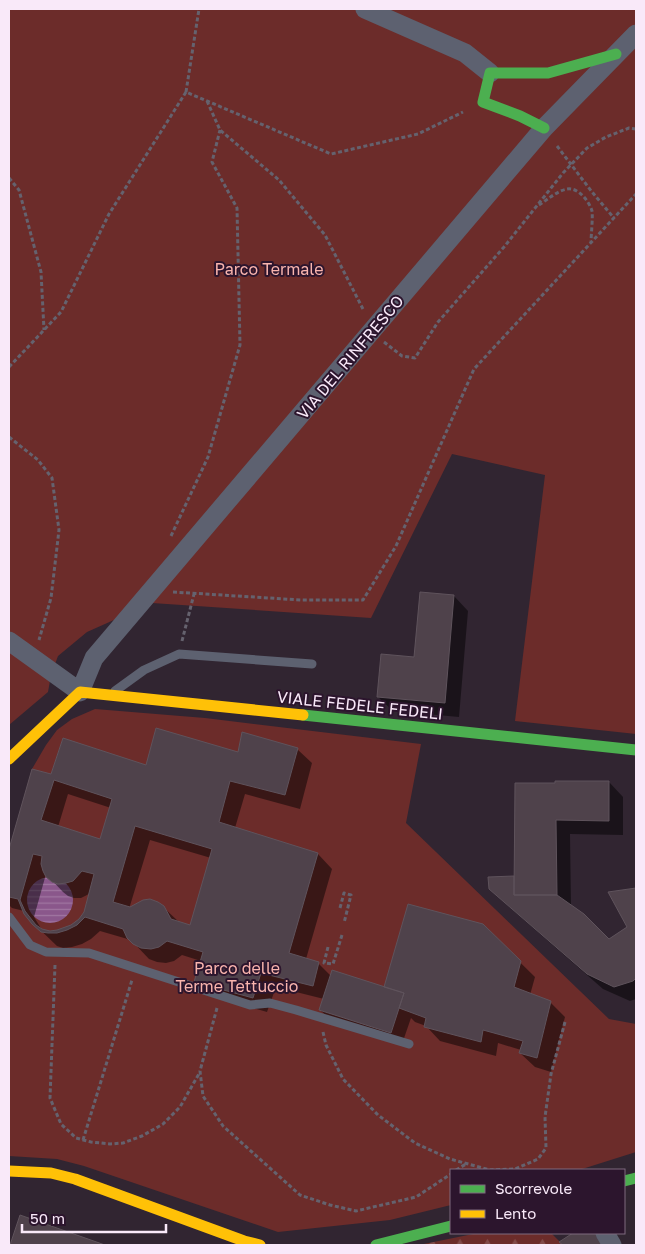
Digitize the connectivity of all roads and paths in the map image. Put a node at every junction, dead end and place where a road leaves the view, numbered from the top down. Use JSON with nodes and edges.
{"nodes":[{"id":1,"x":199,"y":9,"type":"edge"},
{"id":2,"x":365,"y":9,"type":"edge"},
{"id":3,"x":636,"y":34,"type":"edge"},
{"id":4,"x":616,"y":54,"type":"junction"},
{"id":5,"x":490,"y":73,"type":"junction"},
{"id":6,"x":186,"y":92,"type":"junction"},
{"id":7,"x":207,"y":101,"type":"junction"},
{"id":8,"x":484,"y":102,"type":"junction"},
{"id":9,"x":636,"y":129,"type":"edge"},
{"id":10,"x":220,"y":130,"type":"junction"},
{"id":11,"x":540,"y":134,"type":"junction"},
{"id":12,"x":9,"y":178,"type":"edge"},
{"id":13,"x":636,"y":194,"type":"edge"},
{"id":14,"x":536,"y":207,"type":"junction"},
{"id":15,"x":614,"y":218,"type":"junction"},
{"id":16,"x":591,"y":243,"type":"junction"},
{"id":17,"x":44,"y":330,"type":"junction"},
{"id":18,"x":371,"y":332,"type":"junction"},
{"id":19,"x":9,"y":367,"type":"edge"},
{"id":20,"x":9,"y":437,"type":"edge"},
{"id":21,"x":169,"y":541,"type":"dead end"},
{"id":22,"x":152,"y":590,"type":"junction"},
{"id":23,"x":194,"y":593,"type":"junction"},
{"id":24,"x":9,"y":641,"type":"edge"},
{"id":25,"x":179,"y":654,"type":"junction"},
{"id":26,"x":33,"y":658,"type":"junction"},
{"id":27,"x":312,"y":664,"type":"dead end"},
{"id":28,"x":80,"y":692,"type":"junction"},
{"id":29,"x":109,"y":695,"type":"junction"},
{"id":30,"x":636,"y":750,"type":"edge"},
{"id":31,"x":9,"y":759,"type":"edge"},
{"id":32,"x":340,"y":908,"type":"dead end"},
{"id":33,"x":9,"y":917,"type":"edge"},
{"id":34,"x":344,"y":923,"type":"dead end"},
{"id":35,"x":342,"y":935,"type":"dead end"},
{"id":36,"x":328,"y":947,"type":"dead end"},
{"id":37,"x":56,"y":952,"type":"junction"},
{"id":38,"x":136,"y":968,"type":"junction"},
{"id":39,"x":220,"y":995,"type":"junction"},
{"id":40,"x":319,"y":1017,"type":"junction"},
{"id":41,"x":565,"y":1022,"type":"dead end"},
{"id":42,"x":409,"y":1044,"type":"dead end"},
{"id":43,"x":200,"y":1072,"type":"junction"},
{"id":44,"x":82,"y":1140,"type":"junction"},
{"id":45,"x":466,"y":1164,"type":"junction"},
{"id":46,"x":458,"y":1169,"type":"edge"},
{"id":47,"x":486,"y":1169,"type":"edge"},
{"id":48,"x":515,"y":1169,"type":"edge"},
{"id":49,"x":9,"y":1171,"type":"edge"},
{"id":50,"x":450,"y":1175,"type":"edge"},
{"id":51,"x":450,"y":1226,"type":"edge"},
{"id":52,"x":606,"y":1234,"type":"edge"},
{"id":53,"x":249,"y":1244,"type":"edge"},
{"id":54,"x":376,"y":1245,"type":"edge"},
{"id":55,"x":612,"y":1245,"type":"edge"}],
"edges":[{"from":1,"to":6,"type":"path"},
{"from":2,"to":5,"type":"street"},
{"from":3,"to":4,"type":"street","name":"VIA DEL RINFRESCO"},
{"from":4,"to":5,"type":"street"},
{"from":4,"to":11,"type":"street","name":"VIA DEL RINFRESCO"},
{"from":5,"to":8,"type":"street"},
{"from":6,"to":7,"type":"path"},
{"from":6,"to":17,"type":"path"},
{"from":7,"to":8,"type":"path"},
{"from":7,"to":10,"type":"path"},
{"from":8,"to":11,"type":"street"},
{"from":9,"to":14,"type":"path"},
{"from":10,"to":18,"type":"path"},
{"from":10,"to":21,"type":"path"},
{"from":11,"to":15,"type":"path"},
{"from":11,"to":18,"type":"street","name":"VIA DEL RINFRESCO"},
{"from":12,"to":17,"type":"path"},
{"from":13,"to":15,"type":"path"},
{"from":14,"to":16,"type":"path"},
{"from":14,"to":18,"type":"path"},
{"from":15,"to":16,"type":"path"},
{"from":16,"to":23,"type":"path"},
{"from":17,"to":19,"type":"path"},
{"from":18,"to":22,"type":"street","name":"VIA DEL RINFRESCO"},
{"from":20,"to":26,"type":"path"},
{"from":22,"to":23,"type":"path"},
{"from":22,"to":28,"type":"street","name":"VIA DEL RINFRESCO"},
{"from":23,"to":25,"type":"path"},
{"from":24,"to":26,"type":"street"},
{"from":25,"to":27,"type":"lane"},
{"from":25,"to":29,"type":"lane"},
{"from":26,"to":28,"type":"street"},
{"from":28,"to":29,"type":"street","name":"VIALE FEDELE FEDELI"},
{"from":28,"to":31,"type":"street"},
{"from":29,"to":30,"type":"street","name":"VIALE FEDELE FEDELI"},
{"from":32,"to":34,"type":"path"},
{"from":33,"to":37,"type":"lane"},
{"from":35,"to":36,"type":"path"},
{"from":37,"to":38,"type":"lane"},
{"from":37,"to":44,"type":"path"},
{"from":38,"to":39,"type":"lane"},
{"from":38,"to":44,"type":"path"},
{"from":39,"to":40,"type":"lane"},
{"from":39,"to":43,"type":"path"},
{"from":40,"to":42,"type":"lane"},
{"from":40,"to":45,"type":"path"},
{"from":41,"to":48,"type":"path"},
{"from":43,"to":44,"type":"path"},
{"from":43,"to":50,"type":"path"},
{"from":45,"to":46,"type":"path"},
{"from":45,"to":47,"type":"path"},
{"from":49,"to":53,"type":"street"},
{"from":51,"to":54,"type":"street"},
{"from":52,"to":55,"type":"street"}]}
